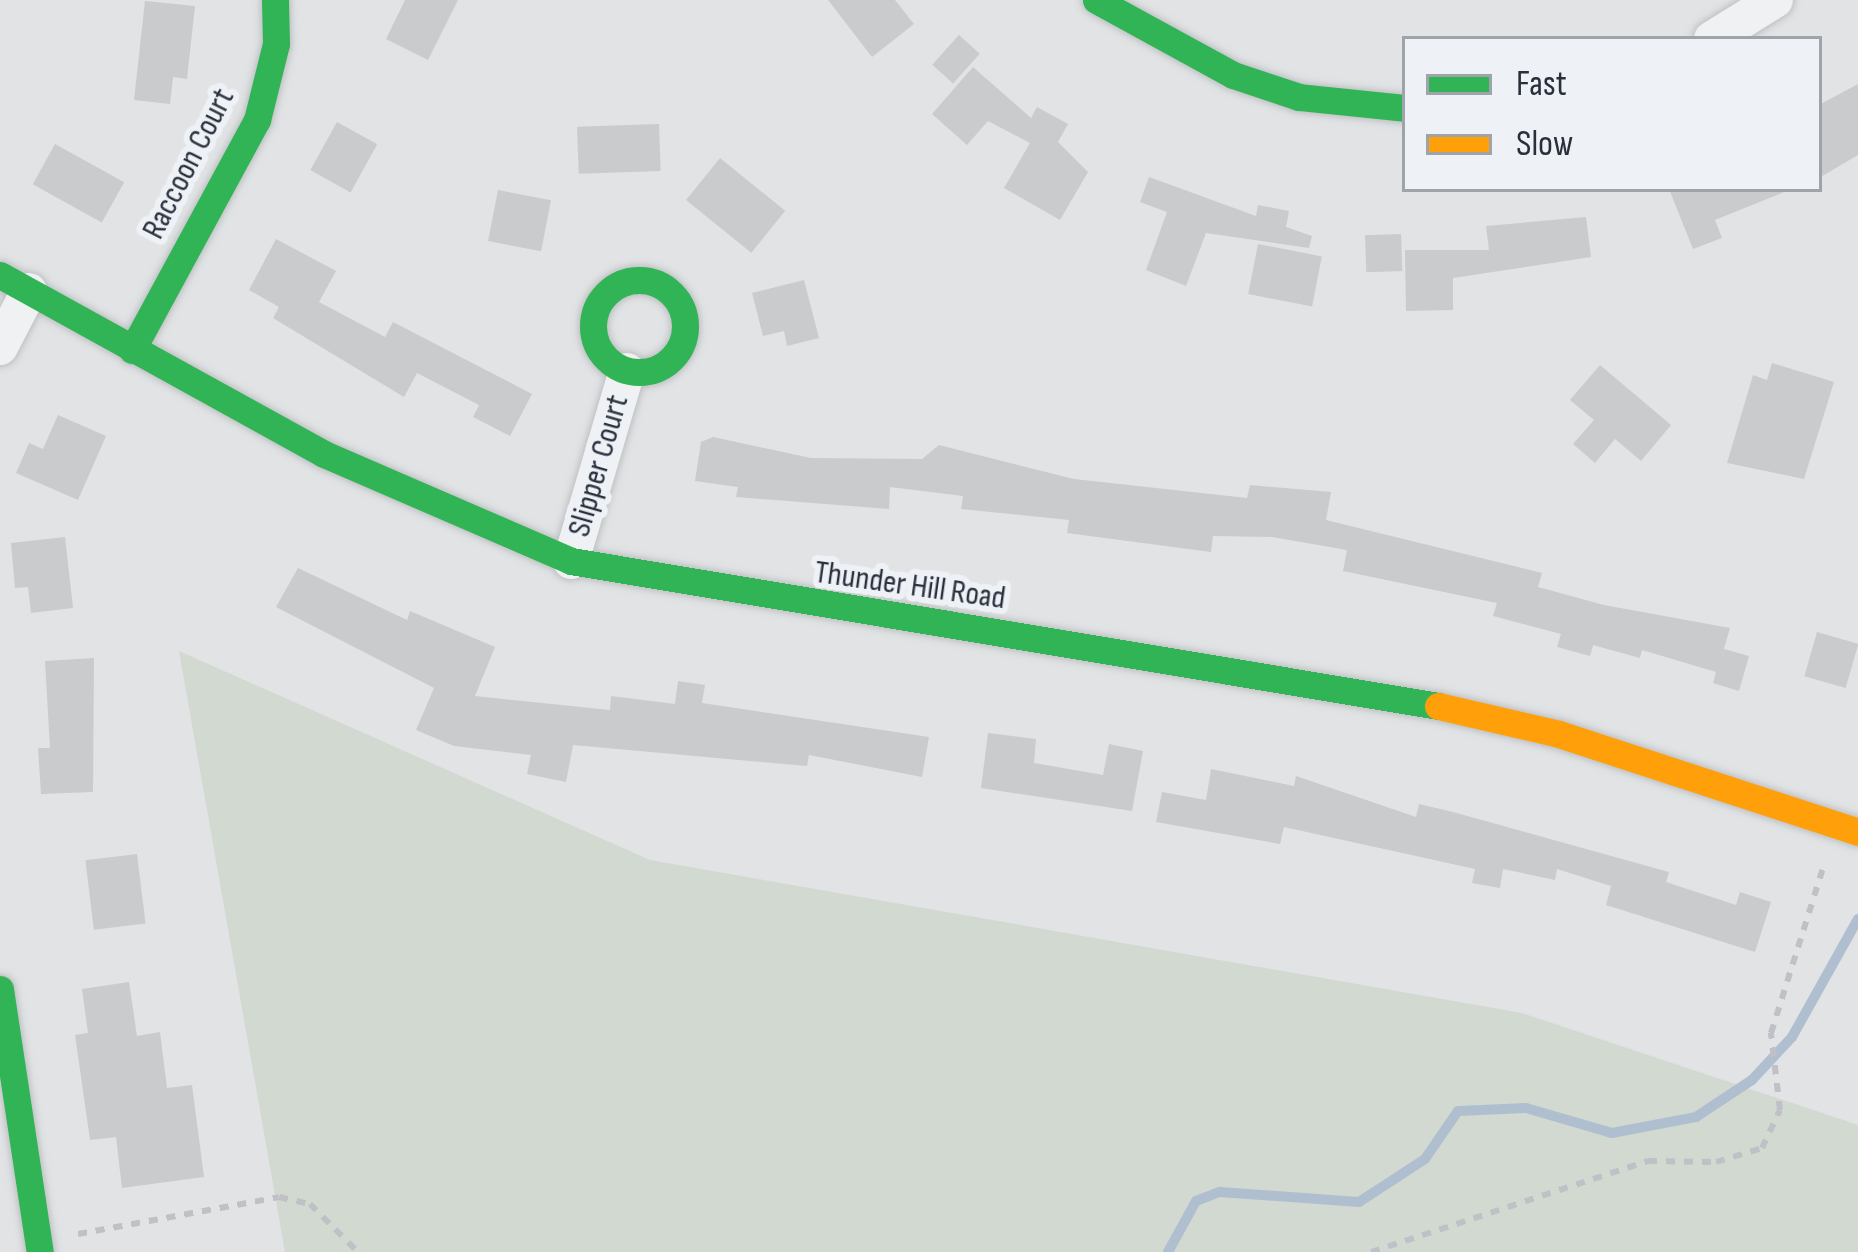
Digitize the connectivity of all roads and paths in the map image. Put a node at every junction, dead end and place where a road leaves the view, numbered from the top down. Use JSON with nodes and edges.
{"nodes":[{"id":1,"x":275,"y":0,"type":"edge"},
{"id":2,"x":1096,"y":0,"type":"edge"},
{"id":3,"x":1775,"y":0,"type":"edge"},
{"id":4,"x":1717,"y":36,"type":"edge"},
{"id":5,"x":1402,"y":108,"type":"edge"},
{"id":6,"x":14,"y":283,"type":"edge"},
{"id":7,"x":0,"y":346,"type":"edge"},
{"id":8,"x":133,"y":350,"type":"junction"},
{"id":9,"x":627,"y":371,"type":"dead end"},
{"id":10,"x":571,"y":562,"type":"junction"},
{"id":11,"x":1858,"y":832,"type":"edge"},
{"id":12,"x":1822,"y":870,"type":"dead end"},
{"id":13,"x":0,"y":989,"type":"edge"},
{"id":14,"x":39,"y":1245,"type":"edge"},
{"id":15,"x":358,"y":1252,"type":"edge"},
{"id":16,"x":1371,"y":1252,"type":"edge"}],
"edges":[{"from":1,"to":8,"type":"street","name":"Raccoon Court"},
{"from":2,"to":5,"type":"street"},
{"from":3,"to":4,"type":"street"},
{"from":6,"to":7,"type":"street"},
{"from":6,"to":8,"type":"street","name":"Thunder Hill Road"},
{"from":8,"to":10,"type":"street","name":"Thunder Hill Road"},
{"from":9,"to":10,"type":"street","name":"Slipper Court"},
{"from":10,"to":11,"type":"street","name":"Thunder Hill Road"},
{"from":12,"to":16,"type":"path"},
{"from":13,"to":14,"type":"street"},
{"from":14,"to":15,"type":"path"}]}
